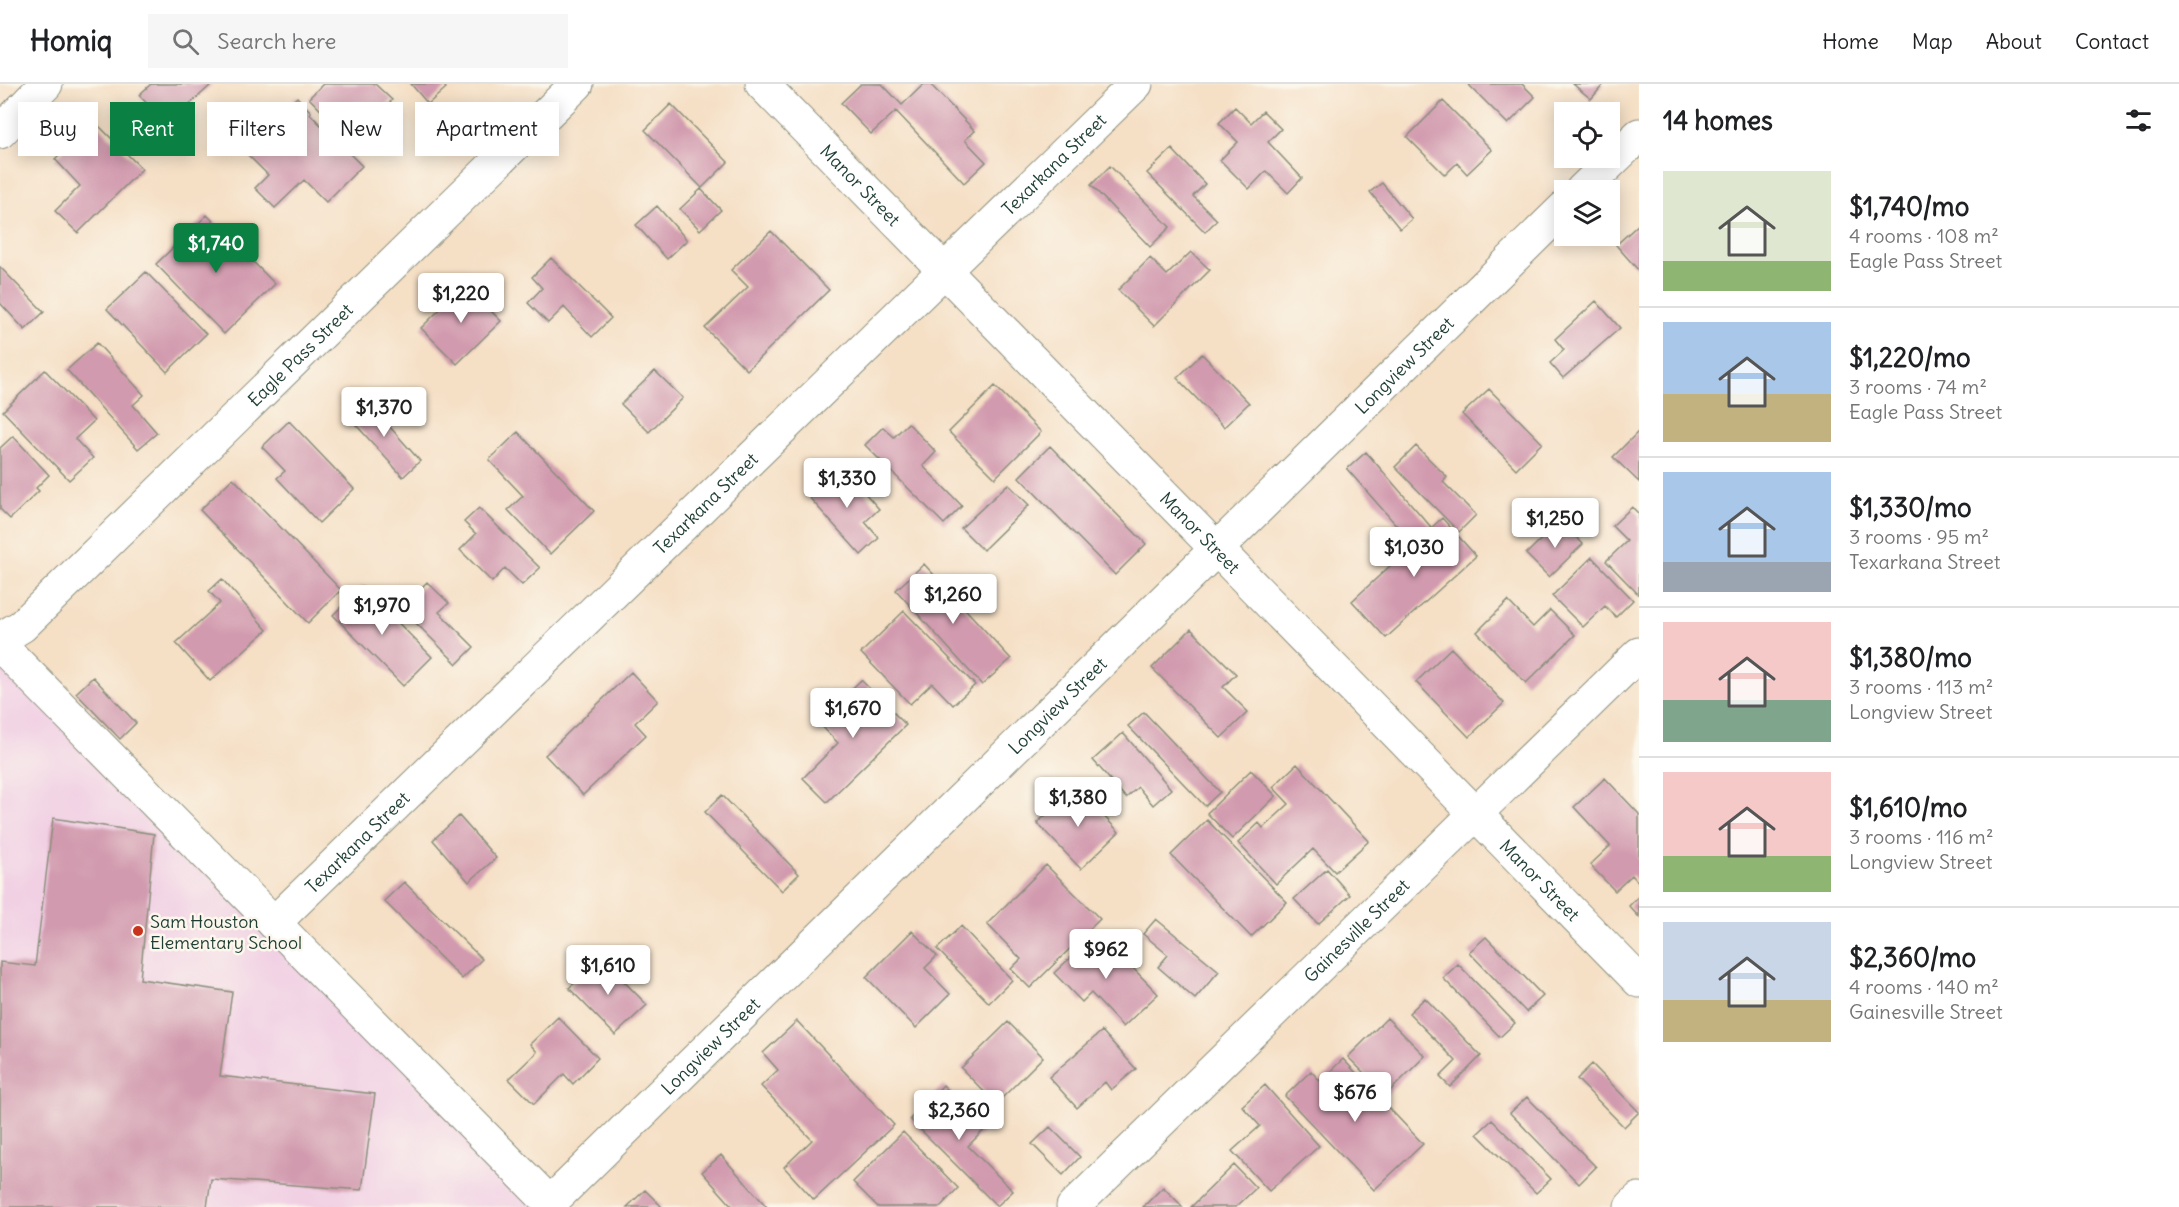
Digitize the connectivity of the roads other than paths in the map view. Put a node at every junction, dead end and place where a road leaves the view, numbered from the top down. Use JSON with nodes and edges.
{"nodes":[{"id":1,"x":46,"y":84,"type":"edge"},
{"id":2,"x":577,"y":84,"type":"edge"},
{"id":3,"x":762,"y":84,"type":"edge"},
{"id":4,"x":1136,"y":84,"type":"edge"},
{"id":5,"x":0,"y":132,"type":"edge"},
{"id":6,"x":1639,"y":135,"type":"edge"},
{"id":7,"x":1592,"y":180,"type":"edge"},
{"id":8,"x":1554,"y":218,"type":"edge"},
{"id":9,"x":944,"y":271,"type":"junction"},
{"id":10,"x":1217,"y":549,"type":"junction"},
{"id":11,"x":7,"y":636,"type":"edge"},
{"id":12,"x":1639,"y":654,"type":"edge"},
{"id":13,"x":1475,"y":814,"type":"junction"},
{"id":14,"x":274,"y":923,"type":"junction"},
{"id":15,"x":1639,"y":981,"type":"edge"},
{"id":16,"x":1639,"y":1199,"type":"edge"},
{"id":17,"x":1073,"y":1207,"type":"edge"},
{"id":18,"x":1631,"y":1207,"type":"edge"}],
"edges":[{"from":1,"to":5,"type":"street"},
{"from":2,"to":11,"type":"street","name":"Eagle Pass Street"},
{"from":3,"to":9,"type":"street","name":"Manor Street"},
{"from":4,"to":9,"type":"street","name":"Texarkana Street"},
{"from":6,"to":7,"type":"street"},
{"from":8,"to":10,"type":"street","name":"Longview Street"},
{"from":9,"to":10,"type":"street","name":"Manor Street"},
{"from":9,"to":14,"type":"street","name":"Texarkana Street"},
{"from":10,"to":13,"type":"street","name":"Manor Street"},
{"from":10,"to":14,"type":"street","name":"Longview Street"},
{"from":11,"to":14,"type":"street"},
{"from":12,"to":13,"type":"street","name":"Gainesville Street"},
{"from":13,"to":15,"type":"street","name":"Manor Street"},
{"from":13,"to":17,"type":"street","name":"Gainesville Street"},
{"from":16,"to":18,"type":"street"}]}
